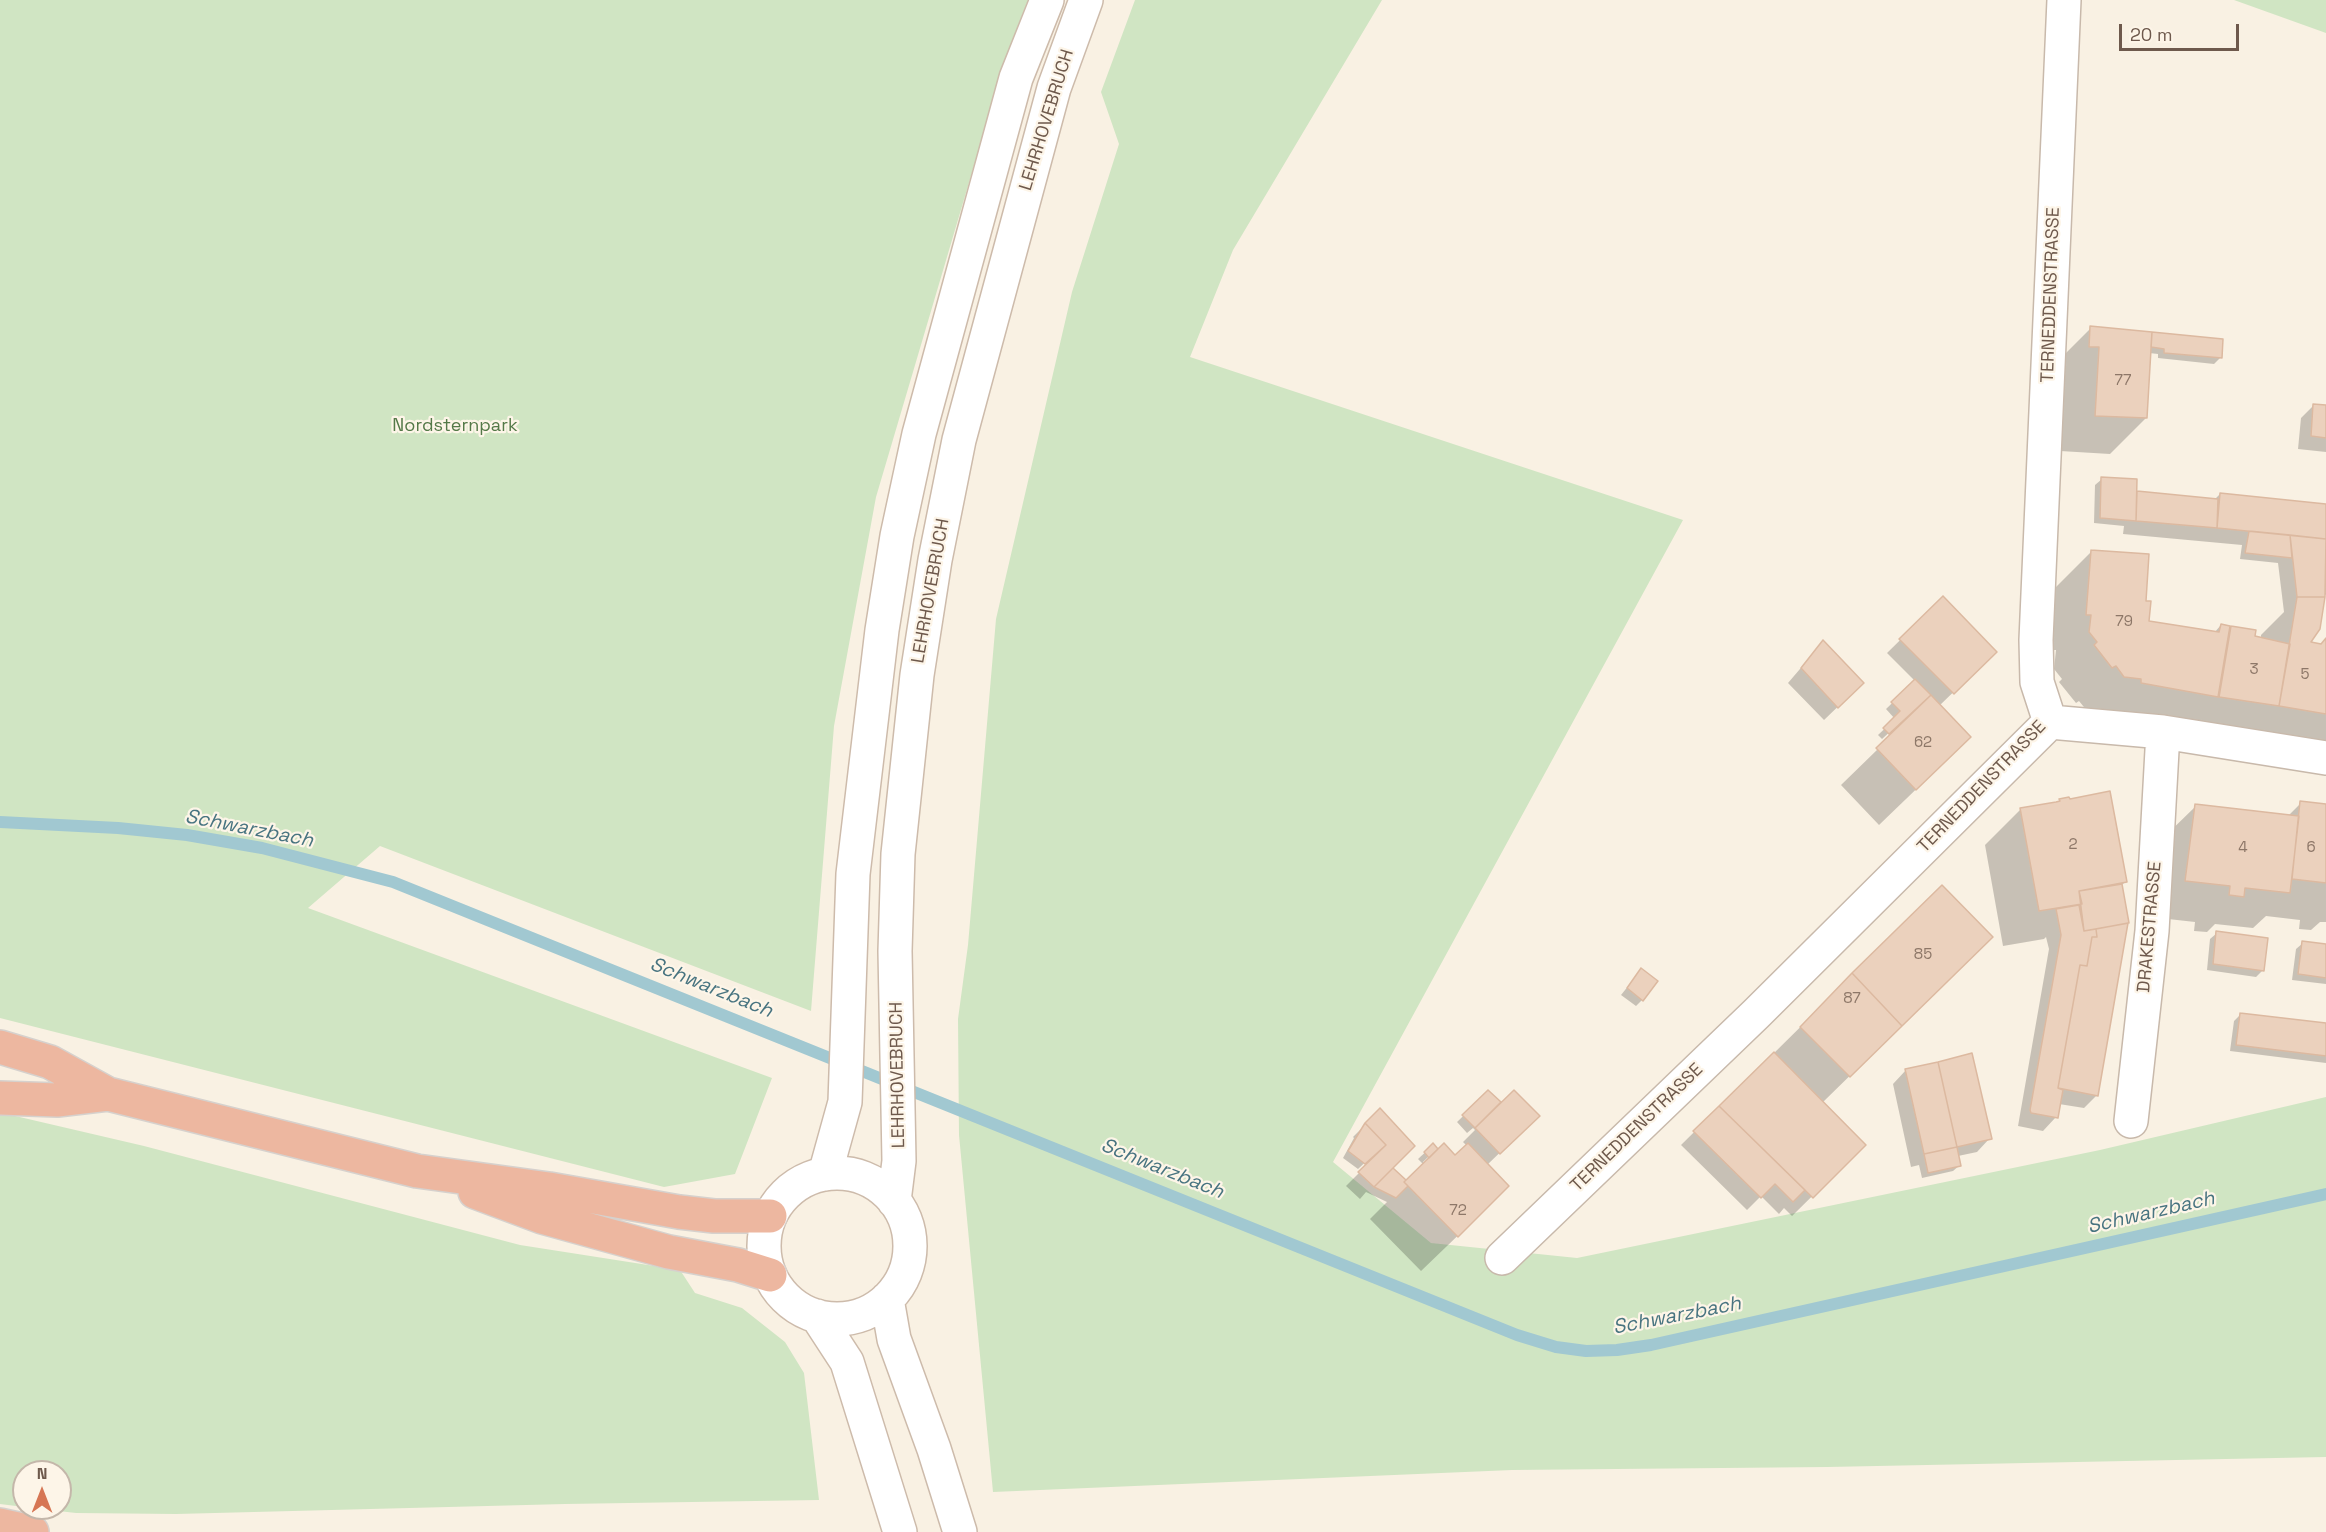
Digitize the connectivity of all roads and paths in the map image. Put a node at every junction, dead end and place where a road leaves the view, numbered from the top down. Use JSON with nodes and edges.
{"nodes":[{"id":1,"x":1047,"y":0,"type":"edge"},
{"id":2,"x":1086,"y":0,"type":"edge"},
{"id":3,"x":2064,"y":0,"type":"edge"},
{"id":4,"x":2050,"y":722,"type":"junction"},
{"id":5,"x":2163,"y":732,"type":"junction"},
{"id":6,"x":2326,"y":758,"type":"edge"},
{"id":7,"x":0,"y":1047,"type":"edge"},
{"id":8,"x":108,"y":1094,"type":"junction"},
{"id":9,"x":0,"y":1098,"type":"edge"},
{"id":10,"x":2131,"y":1121,"type":"dead end"},
{"id":11,"x":417,"y":1171,"type":"junction"},
{"id":12,"x":825,"y":1174,"type":"junction"},
{"id":13,"x":894,"y":1201,"type":"junction"},
{"id":14,"x":770,"y":1216,"type":"junction"},
{"id":15,"x":1502,"y":1258,"type":"dead end"},
{"id":16,"x":770,"y":1275,"type":"junction"},
{"id":17,"x":887,"y":1299,"type":"junction"},
{"id":18,"x":817,"y":1316,"type":"junction"},
{"id":19,"x":0,"y":1525,"type":"edge"},
{"id":20,"x":32,"y":1532,"type":"edge"},
{"id":21,"x":900,"y":1532,"type":"edge"},
{"id":22,"x":960,"y":1532,"type":"edge"}],
"edges":[{"from":1,"to":12,"type":"street"},
{"from":2,"to":13,"type":"street","name":"LEHRHOVEBRUCH"},
{"from":3,"to":4,"type":"street","name":"TERNEDDENSTRASSE"},
{"from":4,"to":5,"type":"street"},
{"from":4,"to":15,"type":"street","name":"TERNEDDENSTRASSE"},
{"from":5,"to":6,"type":"street"},
{"from":5,"to":10,"type":"street","name":"DRAKESTRASSE"},
{"from":7,"to":8,"type":"highway"},
{"from":8,"to":9,"type":"highway"},
{"from":8,"to":11,"type":"highway"},
{"from":11,"to":14,"type":"highway"},
{"from":11,"to":16,"type":"highway"},
{"from":12,"to":13,"type":"street"},
{"from":12,"to":14,"type":"street"},
{"from":13,"to":17,"type":"street"},
{"from":14,"to":16,"type":"street"},
{"from":16,"to":18,"type":"street"},
{"from":17,"to":18,"type":"street"},
{"from":17,"to":22,"type":"street"},
{"from":18,"to":21,"type":"street"},
{"from":19,"to":20,"type":"highway"}]}
